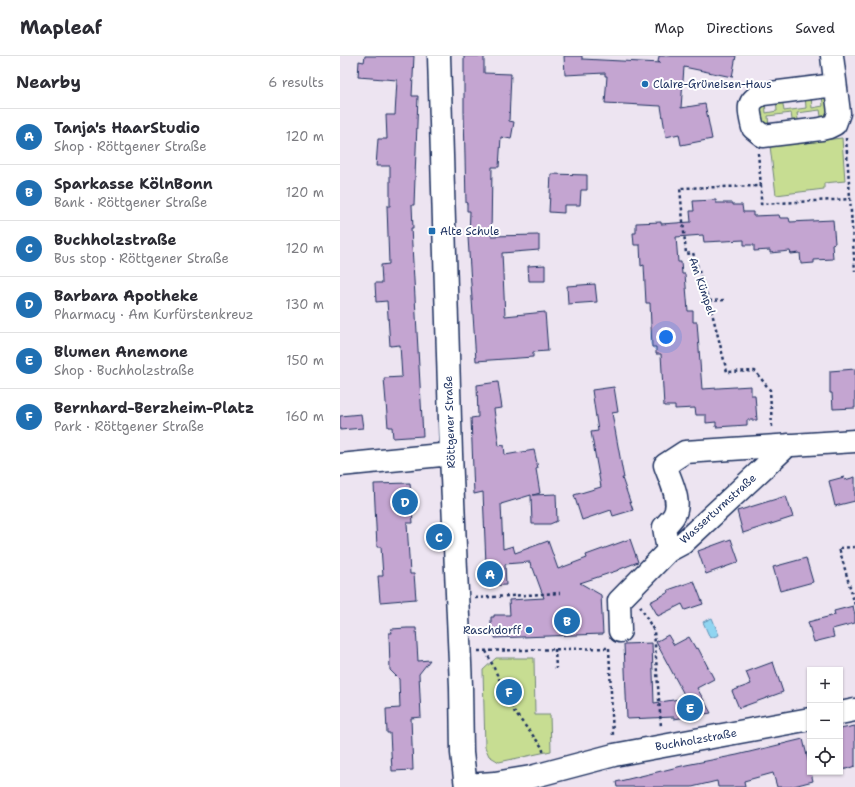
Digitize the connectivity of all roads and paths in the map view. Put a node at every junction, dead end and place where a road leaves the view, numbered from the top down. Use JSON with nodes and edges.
{"nodes":[{"id":1,"x":439,"y":56,"type":"edge"},
{"id":2,"x":832,"y":56,"type":"edge"},
{"id":3,"x":836,"y":84,"type":"junction"},
{"id":4,"x":835,"y":124,"type":"junction"},
{"id":5,"x":757,"y":132,"type":"junction"},
{"id":6,"x":760,"y":186,"type":"junction"},
{"id":7,"x":850,"y":199,"type":"junction"},
{"id":8,"x":855,"y":271,"type":"edge"},
{"id":9,"x":725,"y":300,"type":"dead end"},
{"id":10,"x":708,"y":301,"type":"junction"},
{"id":11,"x":855,"y":441,"type":"edge"},
{"id":12,"x":780,"y":446,"type":"junction"},
{"id":13,"x":451,"y":454,"type":"junction"},
{"id":14,"x":340,"y":466,"type":"edge"},
{"id":15,"x":855,"y":547,"type":"edge"},
{"id":16,"x":668,"y":551,"type":"junction"},
{"id":17,"x":630,"y":589,"type":"junction"},
{"id":18,"x":560,"y":593,"type":"dead end"},
{"id":19,"x":457,"y":599,"type":"junction"},
{"id":20,"x":855,"y":605,"type":"edge"},
{"id":21,"x":614,"y":640,"type":"junction"},
{"id":22,"x":555,"y":649,"type":"junction"},
{"id":23,"x":486,"y":651,"type":"junction"},
{"id":24,"x":459,"y":652,"type":"junction"},
{"id":25,"x":556,"y":669,"type":"dead end"},
{"id":26,"x":855,"y":710,"type":"edge"},
{"id":27,"x":843,"y":712,"type":"edge"},
{"id":28,"x":807,"y":720,"type":"edge"},
{"id":29,"x":662,"y":746,"type":"junction"},
{"id":30,"x":614,"y":755,"type":"junction"},
{"id":31,"x":538,"y":779,"type":"edge"},
{"id":32,"x":466,"y":786,"type":"edge"}],
"edges":[{"from":1,"to":13,"type":"street","name":"Röttgener Straße"},
{"from":2,"to":3,"type":"street"},
{"from":3,"to":4,"type":"street"},
{"from":3,"to":5,"type":"street"},
{"from":4,"to":5,"type":"street"},
{"from":4,"to":7,"type":"path"},
{"from":5,"to":6,"type":"path"},
{"from":6,"to":7,"type":"path"},
{"from":6,"to":10,"type":"path","name":"Am Kümpel"},
{"from":7,"to":8,"type":"path"},
{"from":9,"to":10,"type":"path"},
{"from":10,"to":12,"type":"path","name":"Am Kümpel"},
{"from":11,"to":12,"type":"street"},
{"from":12,"to":16,"type":"street","name":"Wasserturmstraße"},
{"from":12,"to":16,"type":"street"},
{"from":13,"to":14,"type":"street"},
{"from":13,"to":19,"type":"street","name":"Röttgener Straße"},
{"from":15,"to":20,"type":"path"},
{"from":16,"to":17,"type":"street","name":"Wasserturmstraße"},
{"from":17,"to":21,"type":"street","name":"Wasserturmstraße"},
{"from":17,"to":29,"type":"path"},
{"from":18,"to":19,"type":"path"},
{"from":19,"to":24,"type":"street","name":"Röttgener Straße"},
{"from":21,"to":22,"type":"path"},
{"from":21,"to":30,"type":"path"},
{"from":22,"to":23,"type":"path"},
{"from":22,"to":25,"type":"path"},
{"from":23,"to":24,"type":"path"},
{"from":23,"to":31,"type":"path"},
{"from":24,"to":32,"type":"street","name":"Röttgener Straße"},
{"from":26,"to":27,"type":"street"},
{"from":28,"to":29,"type":"street","name":"Buchholzstraße"},
{"from":29,"to":30,"type":"street","name":"Buchholzstraße"},
{"from":30,"to":31,"type":"street","name":"Buchholzstraße"},
{"from":31,"to":32,"type":"street","name":"Buchholzstraße"}]}
